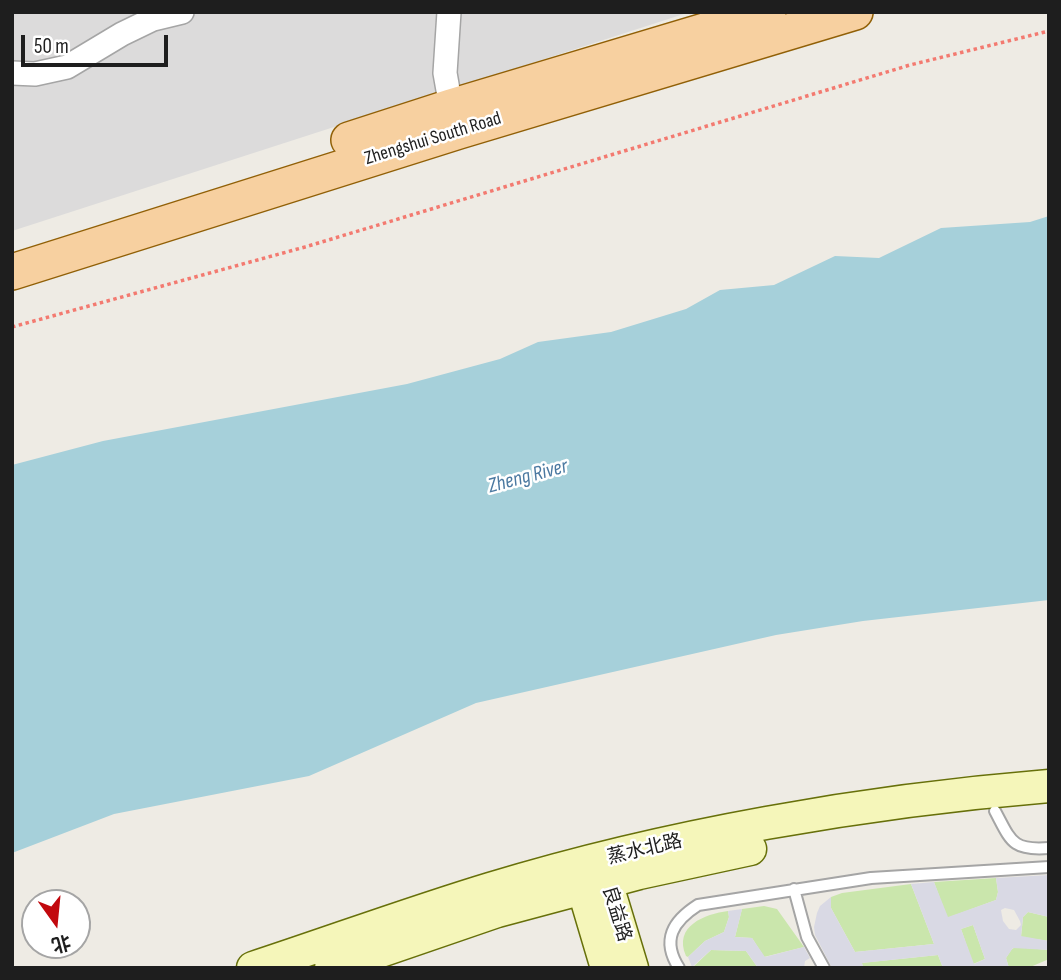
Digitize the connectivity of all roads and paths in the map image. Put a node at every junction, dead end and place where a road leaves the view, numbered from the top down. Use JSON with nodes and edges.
{"nodes":[{"id":1,"x":182,"y":12,"type":"edge"},
{"id":2,"x":449,"y":12,"type":"edge"},
{"id":3,"x":768,"y":12,"type":"edge"},
{"id":4,"x":855,"y":12,"type":"edge"},
{"id":5,"x":1049,"y":31,"type":"edge"},
{"id":6,"x":12,"y":73,"type":"edge"},
{"id":7,"x":451,"y":107,"type":"junction"},
{"id":8,"x":12,"y":249,"type":"edge"},
{"id":9,"x":12,"y":272,"type":"edge"},
{"id":10,"x":12,"y":327,"type":"edge"},
{"id":11,"x":1049,"y":786,"type":"edge"},
{"id":12,"x":1049,"y":807,"type":"edge"},
{"id":13,"x":995,"y":811,"type":"junction"},
{"id":14,"x":1049,"y":848,"type":"edge"},
{"id":15,"x":1049,"y":867,"type":"edge"},
{"id":16,"x":592,"y":874,"type":"junction"},
{"id":17,"x":794,"y":889,"type":"junction"},
{"id":18,"x":253,"y":968,"type":"edge"},
{"id":19,"x":331,"y":968,"type":"edge"},
{"id":20,"x":607,"y":968,"type":"edge"},
{"id":21,"x":632,"y":968,"type":"edge"},
{"id":22,"x":679,"y":968,"type":"edge"},
{"id":23,"x":824,"y":968,"type":"edge"}],
"edges":[{"from":1,"to":6,"type":"street"},
{"from":2,"to":7,"type":"street"},
{"from":3,"to":7,"type":"main road","name":"Zhengshui South Road"},
{"from":4,"to":9,"type":"main road","name":"Zhengshui South Road"},
{"from":5,"to":10,"type":"path"},
{"from":7,"to":8,"type":"main road","name":"Zhengshui South Road"},
{"from":11,"to":16,"type":"main road","name":"蒸水北路"},
{"from":12,"to":13,"type":"main road","name":"蒸水北路"},
{"from":13,"to":14,"type":"lane"},
{"from":13,"to":16,"type":"main road","name":"蒸水北路"},
{"from":15,"to":17,"type":"lane"},
{"from":16,"to":18,"type":"main road","name":"蒸水北路"},
{"from":16,"to":19,"type":"main road","name":"蒸水北路"},
{"from":16,"to":20,"type":"main road","name":"良益路"},
{"from":16,"to":21,"type":"main road","name":"良益路"},
{"from":17,"to":22,"type":"lane"},
{"from":17,"to":23,"type":"lane"}]}
